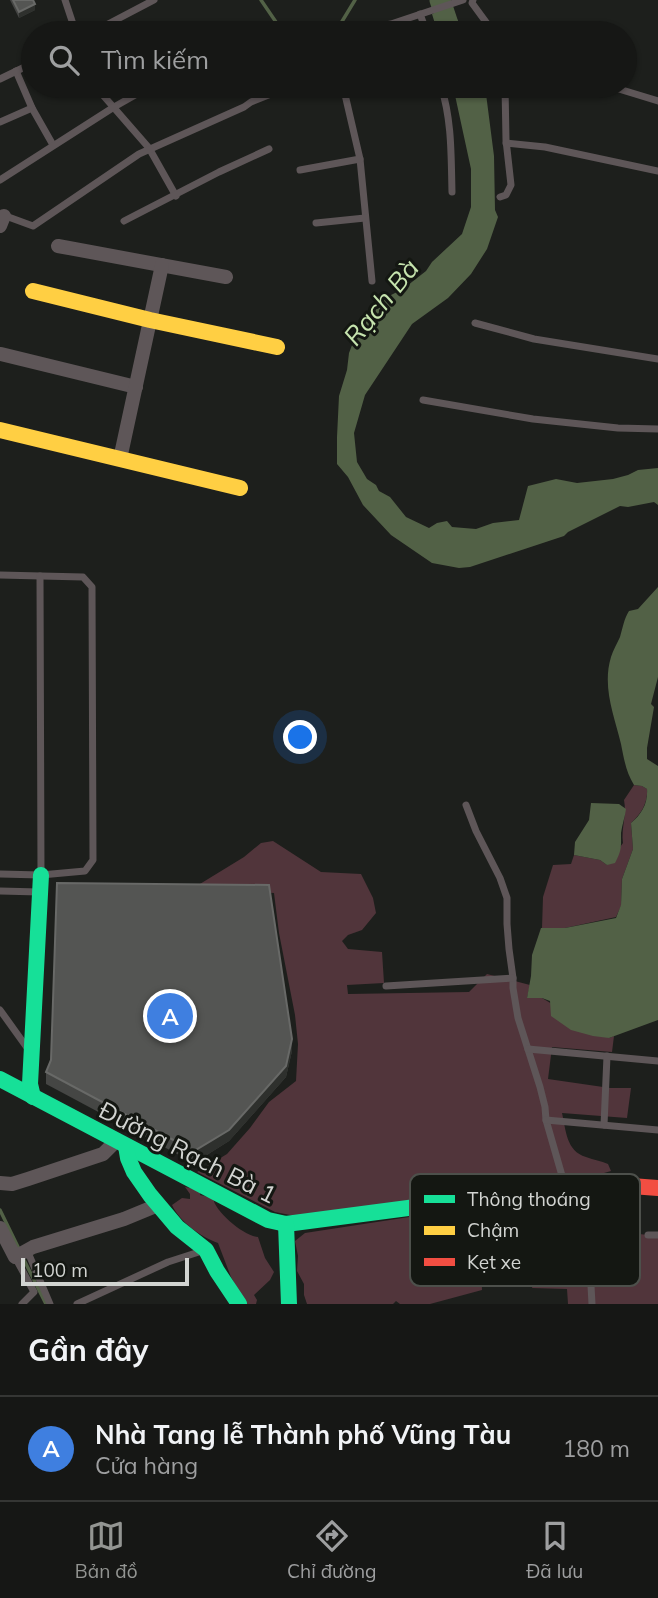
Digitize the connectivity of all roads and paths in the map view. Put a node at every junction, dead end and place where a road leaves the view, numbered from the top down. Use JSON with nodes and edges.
{"nodes":[{"id":1,"x":65,"y":0,"type":"edge"},
{"id":2,"x":154,"y":0,"type":"edge"},
{"id":3,"x":463,"y":0,"type":"edge"},
{"id":4,"x":473,"y":0,"type":"edge"},
{"id":5,"x":420,"y":14,"type":"junction"},
{"id":6,"x":72,"y":21,"type":"edge"},
{"id":7,"x":114,"y":21,"type":"edge"},
{"id":8,"x":400,"y":21,"type":"edge"},
{"id":9,"x":422,"y":21,"type":"edge"},
{"id":10,"x":485,"y":21,"type":"edge"},
{"id":11,"x":21,"y":68,"type":"edge"},
{"id":12,"x":16,"y":71,"type":"junction"},
{"id":13,"x":0,"y":79,"type":"edge"},
{"id":14,"x":21,"y":83,"type":"edge"},
{"id":15,"x":637,"y":95,"type":"edge"},
{"id":16,"x":28,"y":98,"type":"edge"},
{"id":17,"x":106,"y":98,"type":"edge"},
{"id":18,"x":130,"y":98,"type":"edge"},
{"id":19,"x":261,"y":98,"type":"edge"},
{"id":20,"x":346,"y":98,"type":"edge"},
{"id":21,"x":444,"y":98,"type":"edge"},
{"id":22,"x":505,"y":98,"type":"edge"},
{"id":23,"x":658,"y":101,"type":"edge"},
{"id":24,"x":114,"y":107,"type":"junction"},
{"id":25,"x":32,"y":108,"type":"junction"},
{"id":26,"x":0,"y":122,"type":"edge"},
{"id":27,"x":506,"y":143,"type":"junction"},
{"id":28,"x":53,"y":145,"type":"junction"},
{"id":29,"x":149,"y":148,"type":"junction"},
{"id":30,"x":269,"y":149,"type":"dead end"},
{"id":31,"x":360,"y":159,"type":"junction"},
{"id":32,"x":300,"y":170,"type":"dead end"},
{"id":33,"x":658,"y":171,"type":"edge"},
{"id":34,"x":0,"y":180,"type":"edge"},
{"id":35,"x":452,"y":192,"type":"dead end"},
{"id":36,"x":176,"y":196,"type":"junction"},
{"id":37,"x":500,"y":197,"type":"dead end"},
{"id":38,"x":365,"y":218,"type":"junction"},
{"id":39,"x":1,"y":219,"type":"edge"},
{"id":40,"x":124,"y":221,"type":"dead end"},
{"id":41,"x":316,"y":223,"type":"dead end"},
{"id":42,"x":58,"y":246,"type":"dead end"},
{"id":43,"x":162,"y":265,"type":"junction"},
{"id":44,"x":226,"y":277,"type":"dead end"},
{"id":45,"x":372,"y":281,"type":"dead end"},
{"id":46,"x":33,"y":291,"type":"dead end"},
{"id":47,"x":150,"y":320,"type":"junction"},
{"id":48,"x":475,"y":323,"type":"dead end"},
{"id":49,"x":277,"y":347,"type":"dead end"},
{"id":50,"x":1,"y":354,"type":"edge"},
{"id":51,"x":658,"y":359,"type":"edge"},
{"id":52,"x":136,"y":387,"type":"junction"},
{"id":53,"x":423,"y":400,"type":"dead end"},
{"id":54,"x":658,"y":429,"type":"edge"},
{"id":55,"x":0,"y":430,"type":"edge"},
{"id":56,"x":120,"y":459,"type":"junction"},
{"id":57,"x":240,"y":488,"type":"dead end"},
{"id":58,"x":0,"y":575,"type":"edge"},
{"id":59,"x":40,"y":576,"type":"junction"},
{"id":60,"x":466,"y":805,"type":"dead end"},
{"id":61,"x":0,"y":874,"type":"edge"},
{"id":62,"x":41,"y":875,"type":"junction"},
{"id":63,"x":0,"y":891,"type":"edge"},
{"id":64,"x":40,"y":892,"type":"junction"},
{"id":65,"x":513,"y":978,"type":"junction"},
{"id":66,"x":386,"y":986,"type":"dead end"},
{"id":67,"x":0,"y":1010,"type":"edge"},
{"id":68,"x":528,"y":1049,"type":"junction"},
{"id":69,"x":32,"y":1055,"type":"junction"},
{"id":70,"x":607,"y":1056,"type":"junction"},
{"id":71,"x":658,"y":1061,"type":"edge"},
{"id":72,"x":0,"y":1079,"type":"edge"},
{"id":73,"x":33,"y":1097,"type":"junction"},
{"id":74,"x":546,"y":1120,"type":"junction"},
{"id":75,"x":604,"y":1125,"type":"junction"},
{"id":76,"x":658,"y":1130,"type":"edge"},
{"id":77,"x":121,"y":1143,"type":"junction"},
{"id":78,"x":565,"y":1174,"type":"edge"},
{"id":79,"x":0,"y":1183,"type":"edge"},
{"id":80,"x":640,"y":1187,"type":"edge"},
{"id":81,"x":658,"y":1188,"type":"edge"},
{"id":82,"x":158,"y":1205,"type":"junction"},
{"id":83,"x":410,"y":1207,"type":"edge"},
{"id":84,"x":286,"y":1224,"type":"junction"},
{"id":85,"x":0,"y":1228,"type":"edge"},
{"id":86,"x":648,"y":1235,"type":"dead end"},
{"id":87,"x":658,"y":1235,"type":"edge"},
{"id":88,"x":206,"y":1250,"type":"junction"},
{"id":89,"x":22,"y":1253,"type":"junction"},
{"id":90,"x":591,"y":1286,"type":"edge"},
{"id":91,"x":22,"y":1304,"type":"edge"},
{"id":92,"x":50,"y":1304,"type":"edge"},
{"id":93,"x":77,"y":1304,"type":"edge"},
{"id":94,"x":239,"y":1304,"type":"edge"},
{"id":95,"x":289,"y":1304,"type":"edge"},
{"id":96,"x":592,"y":1304,"type":"edge"}],
"edges":[{"from":1,"to":6,"type":"lane"},
{"from":2,"to":7,"type":"lane"},
{"from":3,"to":5,"type":"lane"},
{"from":4,"to":10,"type":"lane"},
{"from":5,"to":8,"type":"lane"},
{"from":5,"to":9,"type":"lane"},
{"from":11,"to":12,"type":"lane"},
{"from":12,"to":13,"type":"lane"},
{"from":12,"to":14,"type":"lane"},
{"from":15,"to":23,"type":"lane"},
{"from":16,"to":25,"type":"lane"},
{"from":17,"to":24,"type":"lane"},
{"from":18,"to":24,"type":"lane"},
{"from":19,"to":29,"type":"lane"},
{"from":20,"to":31,"type":"lane"},
{"from":21,"to":35,"type":"lane"},
{"from":22,"to":27,"type":"lane"},
{"from":24,"to":28,"type":"lane"},
{"from":24,"to":29,"type":"lane"},
{"from":25,"to":26,"type":"lane"},
{"from":25,"to":28,"type":"lane"},
{"from":27,"to":33,"type":"lane"},
{"from":27,"to":37,"type":"lane"},
{"from":28,"to":34,"type":"lane"},
{"from":29,"to":36,"type":"lane"},
{"from":29,"to":39,"type":"lane"},
{"from":30,"to":36,"type":"lane"},
{"from":31,"to":32,"type":"lane"},
{"from":31,"to":38,"type":"lane"},
{"from":36,"to":40,"type":"lane"},
{"from":38,"to":41,"type":"lane"},
{"from":38,"to":45,"type":"lane"},
{"from":42,"to":43,"type":"street"},
{"from":43,"to":44,"type":"street"},
{"from":43,"to":47,"type":"street"},
{"from":46,"to":47,"type":"street"},
{"from":47,"to":49,"type":"street"},
{"from":47,"to":52,"type":"street"},
{"from":48,"to":51,"type":"lane"},
{"from":50,"to":52,"type":"street"},
{"from":52,"to":56,"type":"street"},
{"from":53,"to":54,"type":"lane"},
{"from":55,"to":56,"type":"street"},
{"from":56,"to":57,"type":"street"},
{"from":58,"to":59,"type":"lane"},
{"from":59,"to":62,"type":"lane"},
{"from":59,"to":62,"type":"lane"},
{"from":60,"to":65,"type":"lane"},
{"from":61,"to":62,"type":"lane"},
{"from":62,"to":64,"type":"street"},
{"from":63,"to":64,"type":"lane"},
{"from":64,"to":69,"type":"street"},
{"from":65,"to":66,"type":"lane"},
{"from":65,"to":68,"type":"lane"},
{"from":67,"to":69,"type":"lane"},
{"from":68,"to":70,"type":"lane"},
{"from":68,"to":74,"type":"lane"},
{"from":69,"to":73,"type":"street"},
{"from":70,"to":71,"type":"lane"},
{"from":70,"to":75,"type":"lane"},
{"from":72,"to":73,"type":"street","name":"Đường Rạch Bà 1"},
{"from":73,"to":77,"type":"street","name":"Đường Rạch Bà 1"},
{"from":74,"to":75,"type":"lane"},
{"from":74,"to":78,"type":"lane"},
{"from":75,"to":76,"type":"lane"},
{"from":77,"to":79,"type":"street"},
{"from":77,"to":82,"type":"street"},
{"from":77,"to":84,"type":"street","name":"Đường Rạch Bà 1"},
{"from":80,"to":81,"type":"street","name":"Đường Rạch Bà 1"},
{"from":82,"to":88,"type":"street"},
{"from":82,"to":89,"type":"street"},
{"from":83,"to":84,"type":"street","name":"Đường Rạch Bà 1"},
{"from":84,"to":95,"type":"street"},
{"from":85,"to":89,"type":"street"},
{"from":86,"to":87,"type":"lane"},
{"from":88,"to":93,"type":"lane"},
{"from":88,"to":94,"type":"street"},
{"from":89,"to":91,"type":"lane"},
{"from":89,"to":92,"type":"lane"},
{"from":90,"to":96,"type":"lane"}]}
